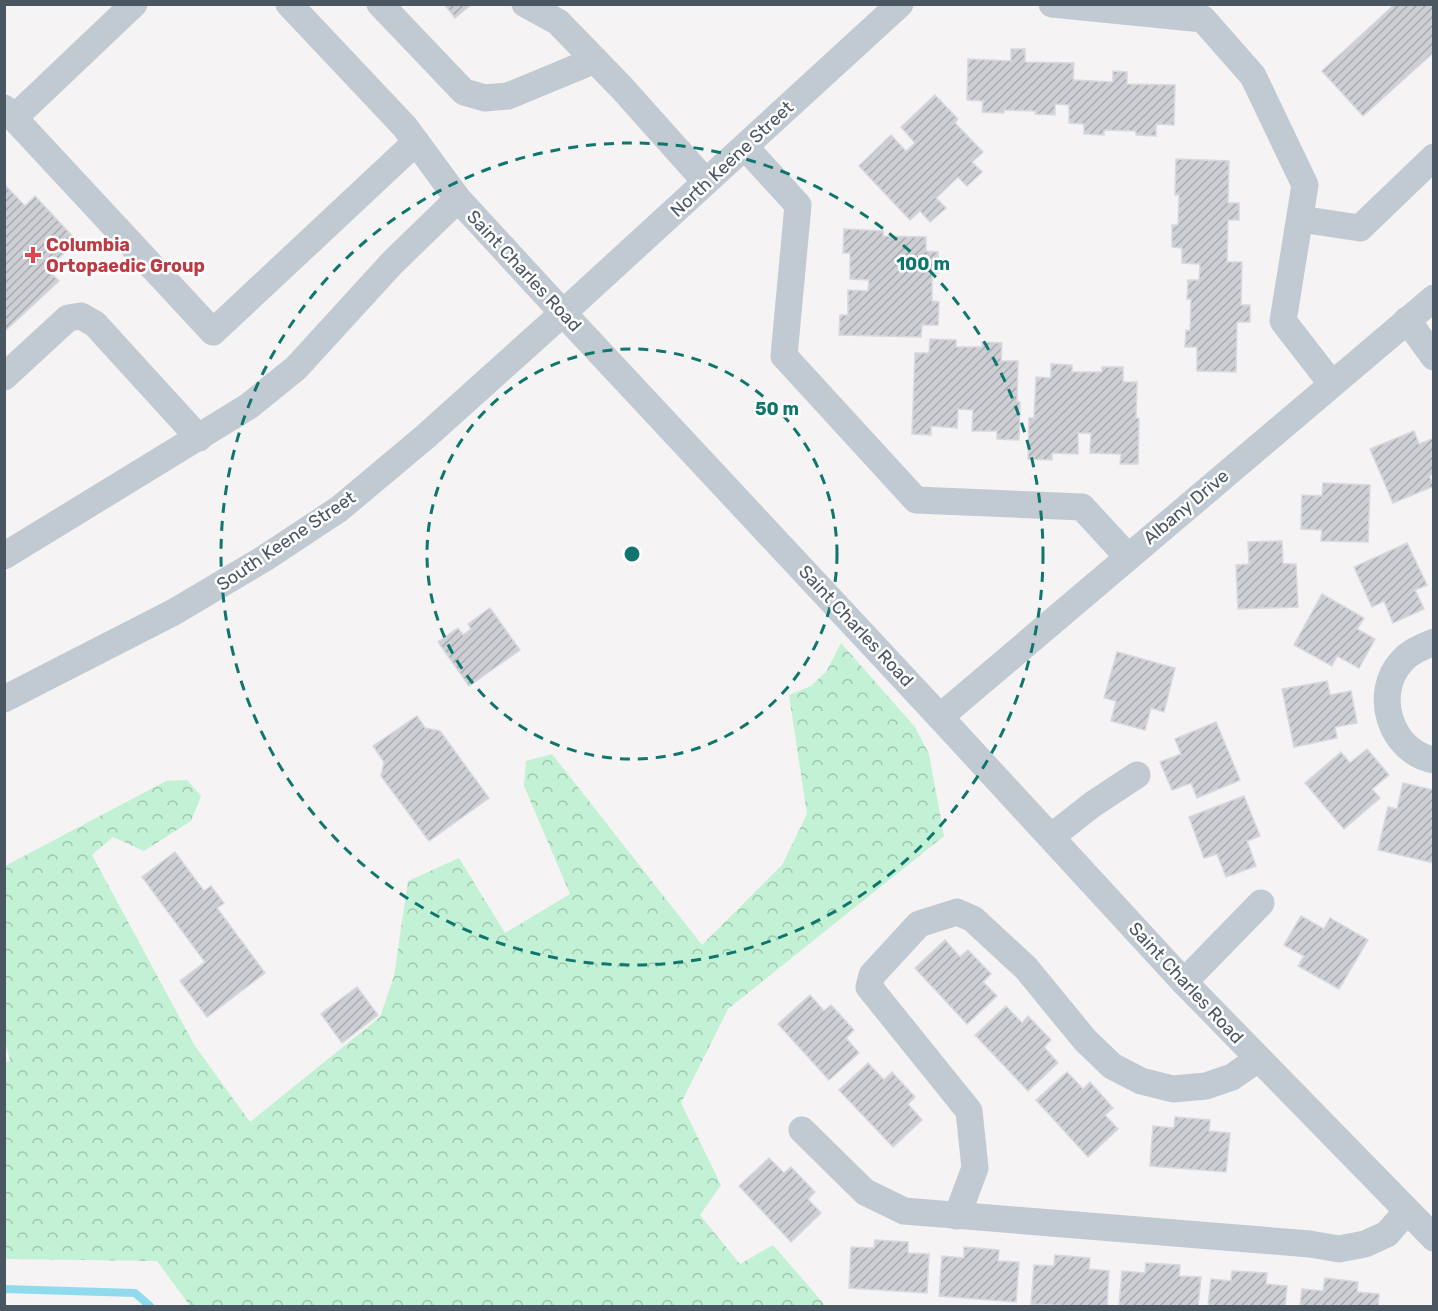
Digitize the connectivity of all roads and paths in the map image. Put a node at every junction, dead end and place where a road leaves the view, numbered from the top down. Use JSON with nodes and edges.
{"nodes":[{"id":1,"x":134,"y":4,"type":"edge"},
{"id":2,"x":289,"y":4,"type":"edge"},
{"id":3,"x":380,"y":4,"type":"edge"},
{"id":4,"x":525,"y":4,"type":"edge"},
{"id":5,"x":900,"y":4,"type":"edge"},
{"id":6,"x":1052,"y":4,"type":"edge"},
{"id":7,"x":1208,"y":12,"type":"edge"},
{"id":8,"x":595,"y":60,"type":"junction"},
{"id":9,"x":9,"y":113,"type":"edge"},
{"id":10,"x":417,"y":142,"type":"junction"},
{"id":11,"x":745,"y":147,"type":"junction"},
{"id":12,"x":1434,"y":157,"type":"edge"},
{"id":13,"x":706,"y":182,"type":"junction"},
{"id":14,"x":458,"y":200,"type":"junction"},
{"id":15,"x":1300,"y":219,"type":"junction"},
{"id":16,"x":1434,"y":298,"type":"edge"},
{"id":17,"x":563,"y":313,"type":"junction"},
{"id":18,"x":1407,"y":320,"type":"junction"},
{"id":19,"x":1434,"y":357,"type":"edge"},
{"id":20,"x":4,"y":377,"type":"edge"},
{"id":21,"x":1331,"y":383,"type":"junction"},
{"id":22,"x":200,"y":438,"type":"junction"},
{"id":23,"x":4,"y":556,"type":"edge"},
{"id":24,"x":1128,"y":557,"type":"junction"},
{"id":25,"x":1434,"y":642,"type":"edge"},
{"id":26,"x":4,"y":699,"type":"edge"},
{"id":27,"x":940,"y":717,"type":"junction"},
{"id":28,"x":1434,"y":760,"type":"edge"},
{"id":29,"x":1137,"y":775,"type":"dead end"},
{"id":30,"x":1051,"y":837,"type":"junction"},
{"id":31,"x":1261,"y":903,"type":"dead end"},
{"id":32,"x":1184,"y":981,"type":"junction"},
{"id":33,"x":1258,"y":1059,"type":"junction"},
{"id":34,"x":802,"y":1130,"type":"dead end"},
{"id":35,"x":1406,"y":1212,"type":"junction"},
{"id":36,"x":957,"y":1216,"type":"junction"},
{"id":37,"x":1434,"y":1238,"type":"edge"}],
"edges":[{"from":1,"to":9,"type":"street"},
{"from":2,"to":10,"type":"street","name":"Saint Charles Road"},
{"from":3,"to":8,"type":"street"},
{"from":4,"to":8,"type":"street"},
{"from":5,"to":11,"type":"street","name":"North Keene Street"},
{"from":6,"to":7,"type":"street"},
{"from":7,"to":15,"type":"street"},
{"from":8,"to":13,"type":"street"},
{"from":9,"to":10,"type":"street"},
{"from":10,"to":14,"type":"street","name":"Saint Charles Road"},
{"from":11,"to":13,"type":"street","name":"North Keene Street"},
{"from":11,"to":24,"type":"street"},
{"from":12,"to":15,"type":"street"},
{"from":13,"to":17,"type":"street","name":"North Keene Street"},
{"from":14,"to":17,"type":"street","name":"Saint Charles Road"},
{"from":14,"to":22,"type":"street"},
{"from":15,"to":21,"type":"street"},
{"from":16,"to":18,"type":"street","name":"Albany Drive"},
{"from":17,"to":26,"type":"street","name":"South Keene Street"},
{"from":17,"to":27,"type":"street","name":"Saint Charles Road"},
{"from":18,"to":19,"type":"street"},
{"from":18,"to":21,"type":"street","name":"Albany Drive"},
{"from":20,"to":22,"type":"street"},
{"from":21,"to":24,"type":"street","name":"Albany Drive"},
{"from":22,"to":23,"type":"street"},
{"from":24,"to":27,"type":"street","name":"Albany Drive"},
{"from":25,"to":28,"type":"street"},
{"from":27,"to":30,"type":"street","name":"Saint Charles Road"},
{"from":29,"to":30,"type":"street"},
{"from":30,"to":32,"type":"street","name":"Saint Charles Road"},
{"from":31,"to":32,"type":"street"},
{"from":32,"to":33,"type":"street","name":"Saint Charles Road"},
{"from":33,"to":35,"type":"street","name":"Saint Charles Road"},
{"from":33,"to":36,"type":"street"},
{"from":34,"to":36,"type":"street"},
{"from":35,"to":36,"type":"street"},
{"from":35,"to":37,"type":"street","name":"Saint Charles Road"}]}
